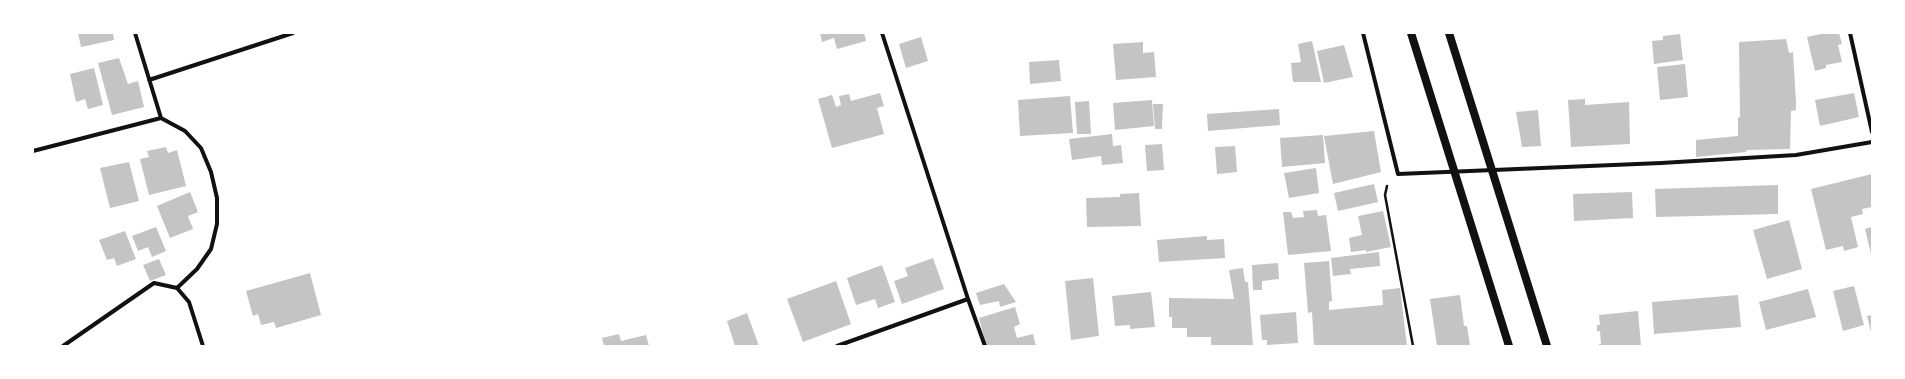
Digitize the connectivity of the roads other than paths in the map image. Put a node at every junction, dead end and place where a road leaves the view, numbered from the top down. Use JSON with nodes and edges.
{"nodes":[{"id":1,"x":135,"y":33,"type":"edge"},
{"id":2,"x":294,"y":33,"type":"edge"},
{"id":3,"x":882,"y":33,"type":"edge"},
{"id":4,"x":1364,"y":33,"type":"edge"},
{"id":5,"x":1411,"y":33,"type":"edge"},
{"id":6,"x":1449,"y":33,"type":"edge"},
{"id":7,"x":1850,"y":33,"type":"edge"},
{"id":8,"x":149,"y":80,"type":"junction"},
{"id":9,"x":161,"y":118,"type":"junction"},
{"id":10,"x":1872,"y":132,"type":"edge"},
{"id":11,"x":1872,"y":142,"type":"edge"},
{"id":12,"x":33,"y":151,"type":"edge"},
{"id":13,"x":1492,"y":170,"type":"junction"},
{"id":14,"x":1455,"y":172,"type":"junction"},
{"id":15,"x":177,"y":288,"type":"junction"},
{"id":16,"x":968,"y":299,"type":"junction"},
{"id":17,"x":63,"y":346,"type":"edge"},
{"id":18,"x":203,"y":346,"type":"edge"},
{"id":19,"x":837,"y":346,"type":"edge"},
{"id":20,"x":985,"y":346,"type":"edge"},
{"id":21,"x":1509,"y":346,"type":"edge"},
{"id":22,"x":1547,"y":346,"type":"edge"}],
"edges":[{"from":1,"to":8,"type":"street"},
{"from":2,"to":8,"type":"street"},
{"from":3,"to":16,"type":"street"},
{"from":4,"to":14,"type":"street"},
{"from":5,"to":14,"type":"main road"},
{"from":6,"to":13,"type":"main road"},
{"from":7,"to":10,"type":"street"},
{"from":8,"to":9,"type":"street"},
{"from":9,"to":12,"type":"street"},
{"from":9,"to":15,"type":"street"},
{"from":11,"to":13,"type":"street"},
{"from":13,"to":14,"type":"street"},
{"from":13,"to":22,"type":"main road"},
{"from":14,"to":21,"type":"main road"},
{"from":15,"to":17,"type":"street"},
{"from":15,"to":18,"type":"street"},
{"from":16,"to":19,"type":"street"},
{"from":16,"to":20,"type":"street"}]}
